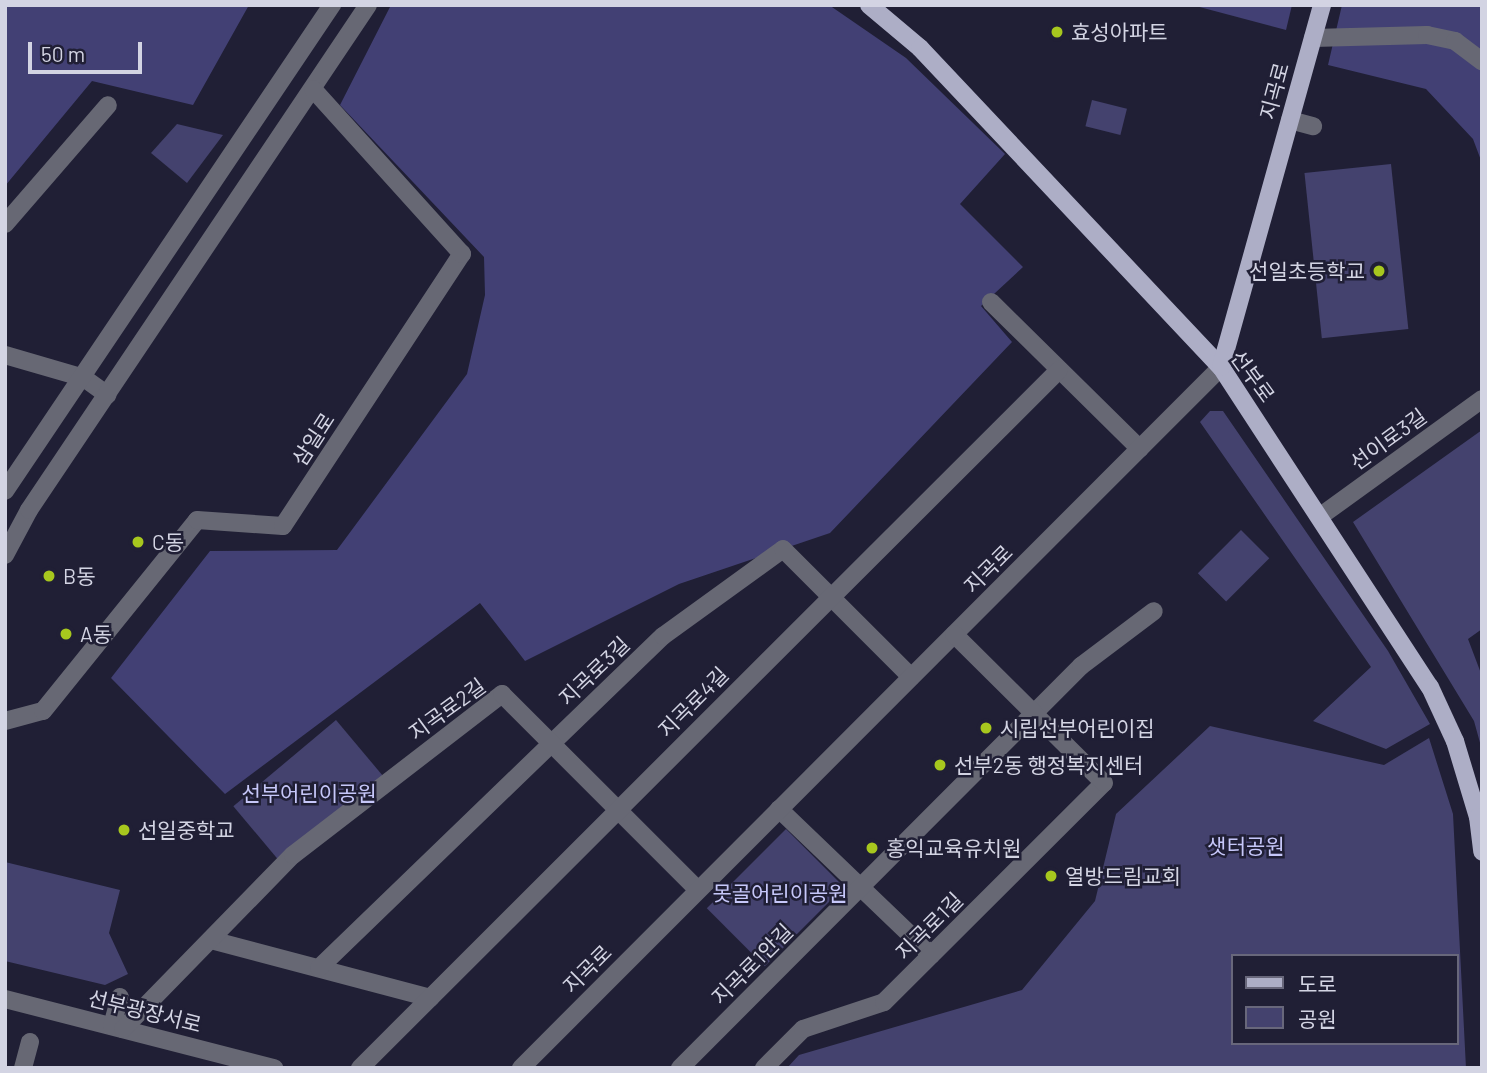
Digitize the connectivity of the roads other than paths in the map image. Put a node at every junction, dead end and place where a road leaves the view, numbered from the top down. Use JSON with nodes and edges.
{"nodes":[{"id":1,"x":332,"y":5,"type":"edge"},
{"id":2,"x":368,"y":5,"type":"edge"},
{"id":3,"x":869,"y":5,"type":"edge"},
{"id":4,"x":1322,"y":5,"type":"edge"},
{"id":5,"x":1313,"y":38,"type":"junction"},
{"id":6,"x":1482,"y":61,"type":"edge"},
{"id":7,"x":313,"y":89,"type":"junction"},
{"id":8,"x":107,"y":105,"type":"dead end"},
{"id":9,"x":1290,"y":120,"type":"junction"},
{"id":10,"x":1313,"y":126,"type":"dead end"},
{"id":11,"x":5,"y":224,"type":"edge"},
{"id":12,"x":991,"y":302,"type":"dead end"},
{"id":13,"x":5,"y":355,"type":"edge"},
{"id":14,"x":1222,"y":367,"type":"junction"},
{"id":15,"x":1059,"y":369,"type":"junction"},
{"id":16,"x":84,"y":378,"type":"junction"},
{"id":17,"x":107,"y":395,"type":"junction"},
{"id":18,"x":1482,"y":399,"type":"edge"},
{"id":19,"x":1140,"y":449,"type":"junction"},
{"id":20,"x":5,"y":491,"type":"edge"},
{"id":21,"x":1322,"y":515,"type":"junction"},
{"id":22,"x":5,"y":555,"type":"edge"},
{"id":23,"x":831,"y":597,"type":"junction"},
{"id":24,"x":1154,"y":611,"type":"dead end"},
{"id":25,"x":954,"y":634,"type":"junction"},
{"id":26,"x":911,"y":677,"type":"junction"},
{"id":27,"x":1036,"y":716,"type":"junction"},
{"id":28,"x":5,"y":721,"type":"edge"},
{"id":29,"x":551,"y":743,"type":"junction"},
{"id":30,"x":779,"y":809,"type":"junction"},
{"id":31,"x":618,"y":810,"type":"junction"},
{"id":32,"x":1482,"y":852,"type":"edge"},
{"id":33,"x":862,"y":888,"type":"junction"},
{"id":34,"x":698,"y":890,"type":"junction"},
{"id":35,"x":211,"y":940,"type":"junction"},
{"id":36,"x":931,"y":956,"type":"junction"},
{"id":37,"x":319,"y":968,"type":"junction"},
{"id":38,"x":120,"y":997,"type":"dead end"},
{"id":39,"x":430,"y":998,"type":"junction"},
{"id":40,"x":5,"y":999,"type":"edge"},
{"id":41,"x":118,"y":1028,"type":"junction"},
{"id":42,"x":30,"y":1042,"type":"dead end"},
{"id":43,"x":528,"y":1065,"type":"edge"},
{"id":44,"x":23,"y":1068,"type":"edge"},
{"id":45,"x":274,"y":1068,"type":"edge"},
{"id":46,"x":360,"y":1068,"type":"edge"},
{"id":47,"x":680,"y":1068,"type":"edge"},
{"id":48,"x":764,"y":1068,"type":"edge"}],
"edges":[{"from":1,"to":16,"type":"street"},
{"from":2,"to":7,"type":"street"},
{"from":3,"to":14,"type":"main road","name":"선부로"},
{"from":4,"to":5,"type":"main road","name":"지곡로"},
{"from":5,"to":6,"type":"street"},
{"from":5,"to":9,"type":"main road","name":"지곡로"},
{"from":7,"to":17,"type":"street"},
{"from":7,"to":28,"type":"street","name":"삼일로"},
{"from":8,"to":11,"type":"street"},
{"from":9,"to":10,"type":"street"},
{"from":9,"to":14,"type":"main road","name":"지곡로"},
{"from":12,"to":15,"type":"street"},
{"from":13,"to":16,"type":"street"},
{"from":14,"to":19,"type":"street","name":"지곡로"},
{"from":14,"to":21,"type":"main road","name":"선부로"},
{"from":15,"to":19,"type":"street"},
{"from":15,"to":23,"type":"street","name":"지곡로4길"},
{"from":16,"to":17,"type":"street"},
{"from":16,"to":20,"type":"street"},
{"from":17,"to":22,"type":"street"},
{"from":18,"to":21,"type":"street","name":"선이로3길"},
{"from":19,"to":25,"type":"street","name":"지곡로"},
{"from":21,"to":32,"type":"main road","name":"선부로"},
{"from":23,"to":26,"type":"street","name":"지곡로3길"},
{"from":23,"to":29,"type":"street","name":"지곡로3길"},
{"from":23,"to":31,"type":"street","name":"지곡로4길"},
{"from":24,"to":27,"type":"street","name":"지곡로1안길"},
{"from":25,"to":26,"type":"street","name":"지곡로"},
{"from":25,"to":27,"type":"street"},
{"from":26,"to":30,"type":"street","name":"지곡로"},
{"from":27,"to":33,"type":"street","name":"지곡로1안길"},
{"from":27,"to":36,"type":"street","name":"지곡로1길"},
{"from":29,"to":31,"type":"street","name":"지곡로2길"},
{"from":29,"to":35,"type":"street","name":"지곡로2길"},
{"from":29,"to":37,"type":"street","name":"지곡로3길"},
{"from":30,"to":33,"type":"street"},
{"from":30,"to":34,"type":"street","name":"지곡로"},
{"from":31,"to":34,"type":"street","name":"지곡로2길"},
{"from":31,"to":39,"type":"street","name":"지곡로4길"},
{"from":33,"to":36,"type":"street"},
{"from":33,"to":47,"type":"street","name":"지곡로1안길"},
{"from":34,"to":43,"type":"street","name":"지곡로"},
{"from":35,"to":37,"type":"street"},
{"from":35,"to":41,"type":"street","name":"지곡로2길"},
{"from":36,"to":48,"type":"street","name":"지곡로1길"},
{"from":37,"to":39,"type":"street"},
{"from":38,"to":41,"type":"street"},
{"from":39,"to":46,"type":"street","name":"지곡로4길"},
{"from":40,"to":41,"type":"street","name":"선부광장서로"},
{"from":41,"to":45,"type":"street","name":"선부광장서로"},
{"from":42,"to":44,"type":"street"}]}
